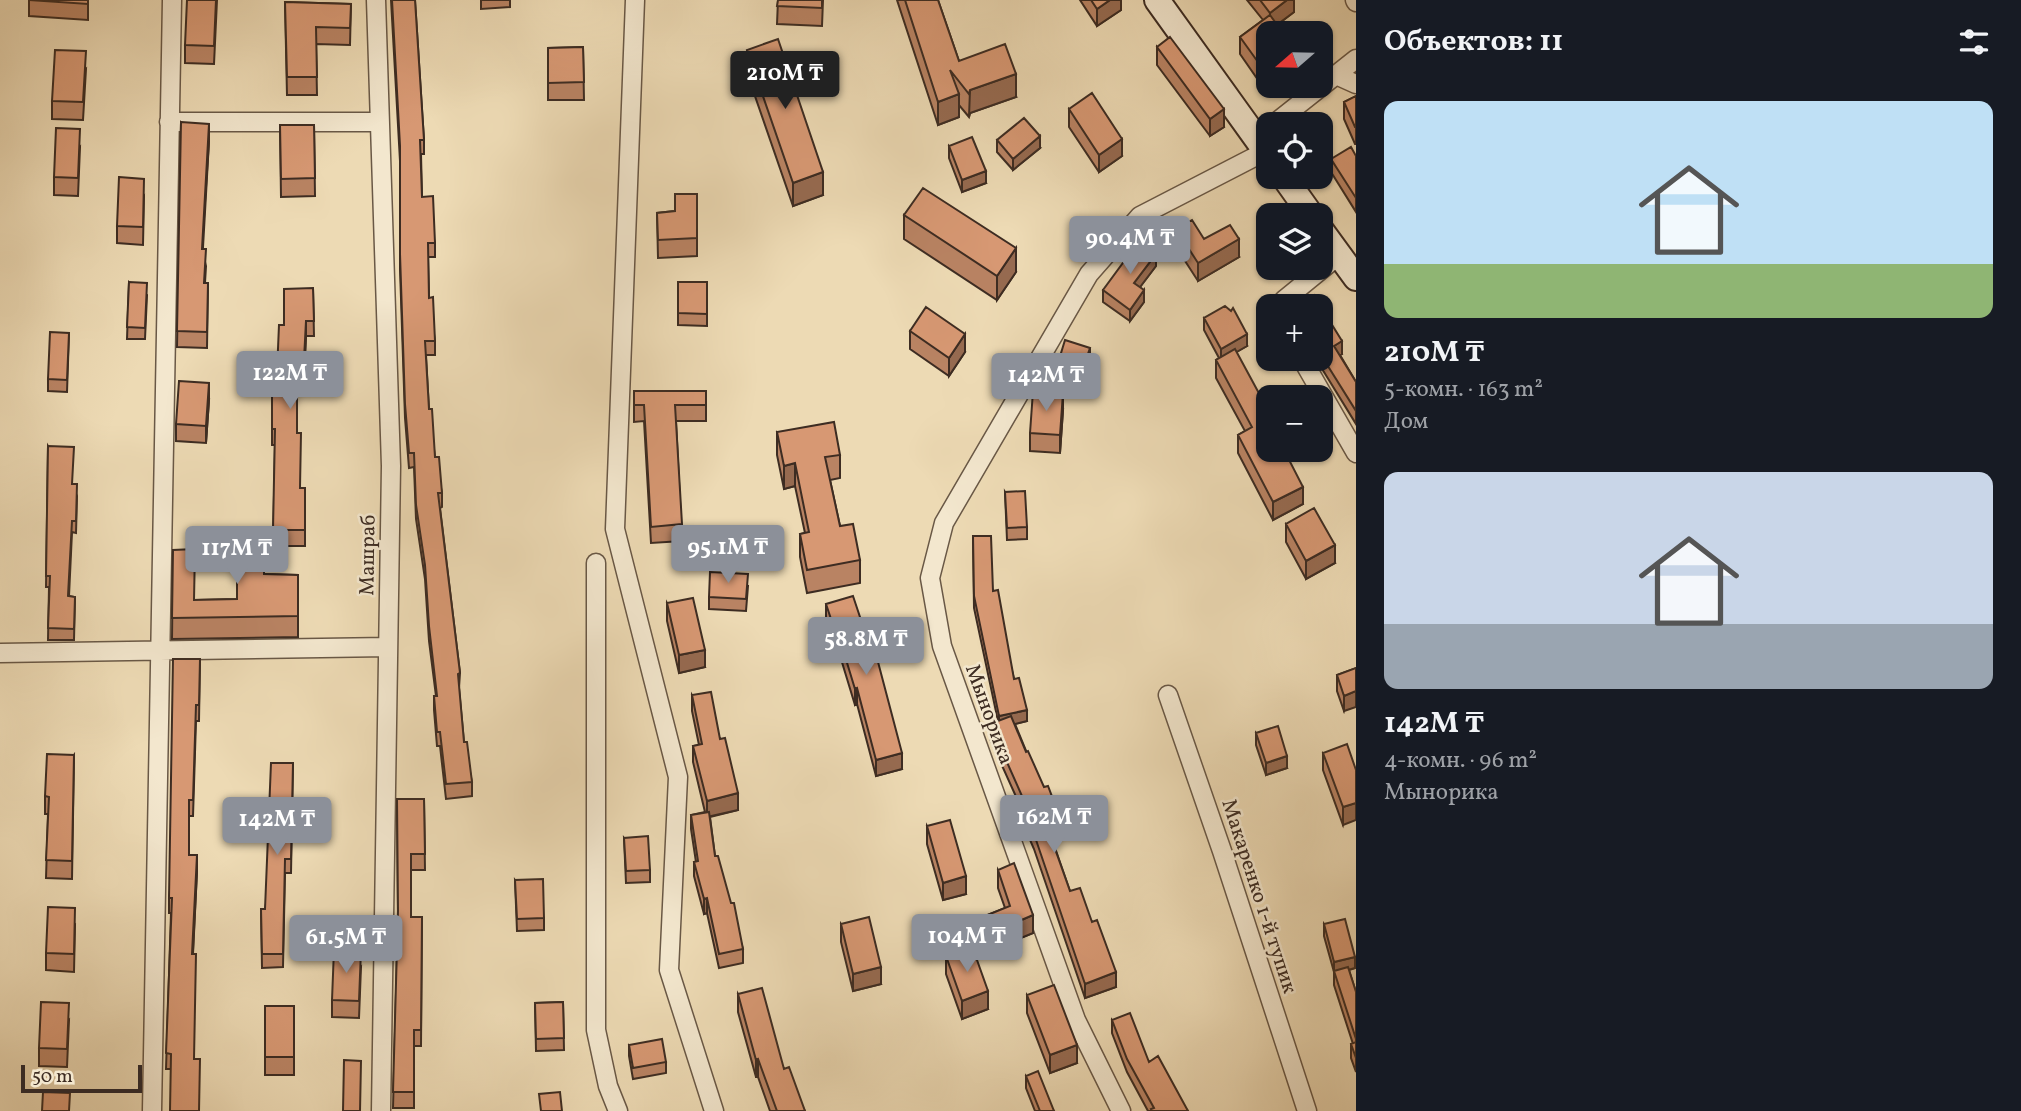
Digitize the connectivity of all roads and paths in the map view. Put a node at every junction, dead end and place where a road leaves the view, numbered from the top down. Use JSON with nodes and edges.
{"nodes":[{"id":1,"x":172,"y":0,"type":"edge"},
{"id":2,"x":376,"y":0,"type":"edge"},
{"id":3,"x":635,"y":0,"type":"edge"},
{"id":4,"x":1157,"y":0,"type":"edge"},
{"id":5,"x":1356,"y":59,"type":"edge"},
{"id":6,"x":1336,"y":75,"type":"junction"},
{"id":7,"x":1356,"y":83,"type":"edge"},
{"id":8,"x":1297,"y":112,"type":"edge"},
{"id":9,"x":169,"y":122,"type":"junction"},
{"id":10,"x":379,"y":122,"type":"junction"},
{"id":11,"x":1256,"y":126,"type":"edge"},
{"id":12,"x":1256,"y":147,"type":"edge"},
{"id":13,"x":1333,"y":247,"type":"edge"},
{"id":14,"x":1339,"y":255,"type":"junction"},
{"id":15,"x":1356,"y":278,"type":"edge"},
{"id":16,"x":1291,"y":294,"type":"edge"},
{"id":17,"x":1308,"y":371,"type":"edge"},
{"id":18,"x":1356,"y":453,"type":"edge"},
{"id":19,"x":596,"y":563,"type":"dead end"},
{"id":20,"x":388,"y":647,"type":"junction"},
{"id":21,"x":160,"y":651,"type":"junction"},
{"id":22,"x":0,"y":653,"type":"edge"},
{"id":23,"x":1168,"y":695,"type":"dead end"},
{"id":24,"x":152,"y":1111,"type":"edge"},
{"id":25,"x":381,"y":1111,"type":"edge"},
{"id":26,"x":618,"y":1111,"type":"edge"},
{"id":27,"x":714,"y":1111,"type":"edge"},
{"id":28,"x":1121,"y":1111,"type":"edge"},
{"id":29,"x":1307,"y":1111,"type":"edge"}],
"edges":[{"from":1,"to":9,"type":"street"},
{"from":2,"to":10,"type":"street","name":"Машраб"},
{"from":3,"to":27,"type":"street"},
{"from":4,"to":11,"type":"street"},
{"from":5,"to":6,"type":"street","name":"Мынорика"},
{"from":6,"to":7,"type":"street"},
{"from":6,"to":8,"type":"street","name":"Мынорика"},
{"from":9,"to":10,"type":"street"},
{"from":9,"to":21,"type":"street"},
{"from":10,"to":20,"type":"street","name":"Машраб"},
{"from":12,"to":28,"type":"street","name":"Мынорика"},
{"from":13,"to":14,"type":"street"},
{"from":14,"to":15,"type":"street"},
{"from":14,"to":16,"type":"street"},
{"from":17,"to":18,"type":"street"},
{"from":19,"to":26,"type":"street"},
{"from":20,"to":21,"type":"street"},
{"from":20,"to":25,"type":"street","name":"Машраб"},
{"from":21,"to":22,"type":"street"},
{"from":21,"to":24,"type":"street"},
{"from":23,"to":29,"type":"street","name":"Макаренко 1-й тупик"}]}
